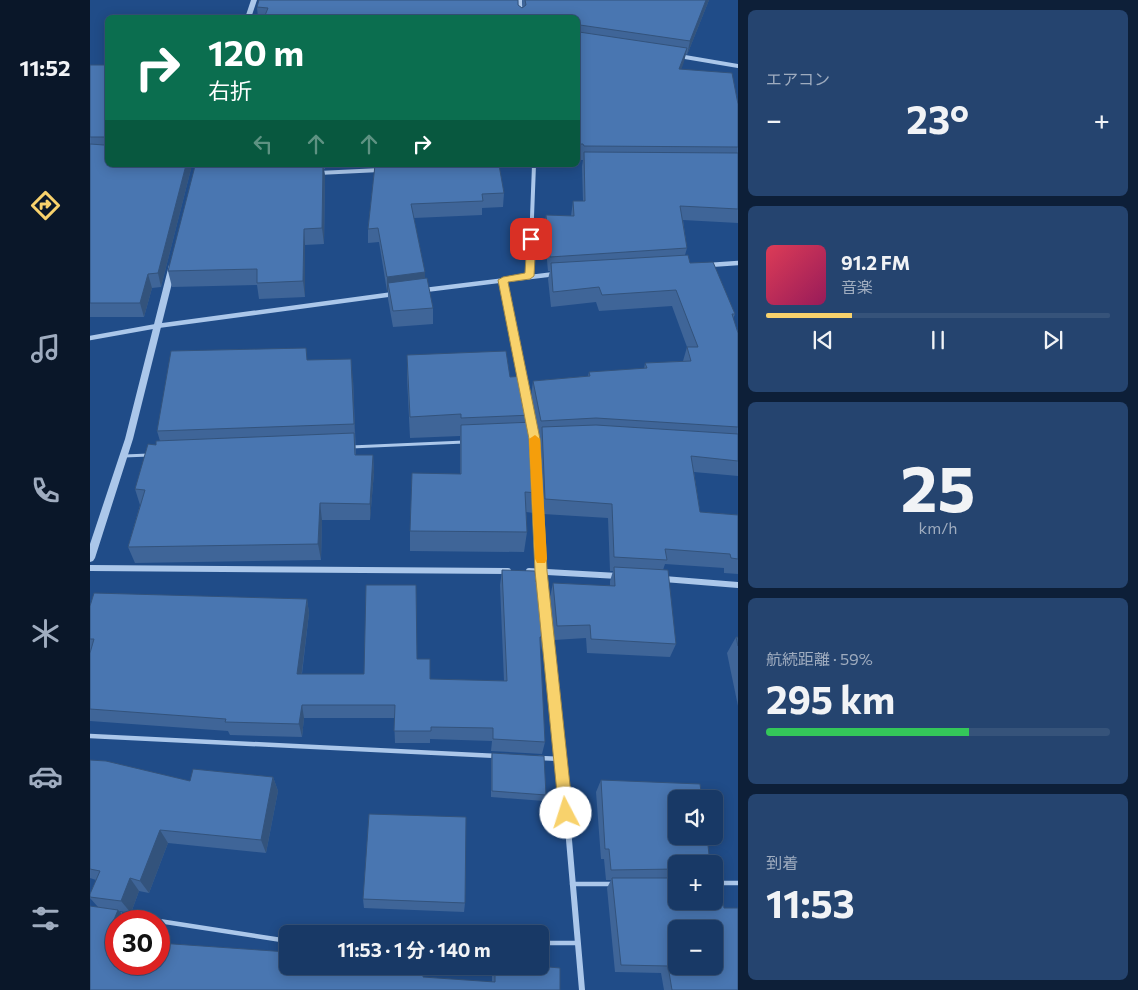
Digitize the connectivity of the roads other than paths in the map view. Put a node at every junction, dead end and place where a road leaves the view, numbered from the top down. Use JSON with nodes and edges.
{"nodes":[{"id":1,"x":254,"y":0,"type":"edge"},
{"id":2,"x":520,"y":0,"type":"edge"},
{"id":3,"x":249,"y":15,"type":"edge"},
{"id":4,"x":521,"y":15,"type":"edge"},
{"id":5,"x":670,"y":55,"type":"edge"},
{"id":6,"x":738,"y":66,"type":"edge"},
{"id":7,"x":534,"y":167,"type":"edge"},
{"id":8,"x":383,"y":170,"type":"edge"},
{"id":9,"x":313,"y":173,"type":"edge"},
{"id":10,"x":173,"y":262,"type":"edge"},
{"id":11,"x":738,"y":263,"type":"edge"},
{"id":12,"x":698,"y":266,"type":"edge"},
{"id":13,"x":560,"y":274,"type":"edge"},
{"id":14,"x":530,"y":276,"type":"junction"},
{"id":15,"x":503,"y":280,"type":"junction"},
{"id":16,"x":414,"y":292,"type":"edge"},
{"id":17,"x":404,"y":293,"type":"edge"},
{"id":18,"x":157,"y":326,"type":"junction"},
{"id":19,"x":90,"y":338,"type":"edge"},
{"id":20,"x":524,"y":383,"type":"edge"},
{"id":21,"x":466,"y":442,"type":"edge"},
{"id":22,"x":349,"y":447,"type":"edge"},
{"id":23,"x":154,"y":455,"type":"edge"},
{"id":24,"x":124,"y":456,"type":"junction"},
{"id":25,"x":537,"y":486,"type":"edge"},
{"id":26,"x":90,"y":558,"type":"edge"},
{"id":27,"x":90,"y":568,"type":"edge"},
{"id":28,"x":512,"y":571,"type":"edge"},
{"id":29,"x":522,"y":571,"type":"edge"},
{"id":30,"x":541,"y":571,"type":"junction"},
{"id":31,"x":630,"y":577,"type":"edge"},
{"id":32,"x":659,"y":579,"type":"edge"},
{"id":33,"x":738,"y":585,"type":"edge"},
{"id":34,"x":90,"y":736,"type":"edge"},
{"id":35,"x":503,"y":756,"type":"edge"},
{"id":36,"x":532,"y":758,"type":"edge"},
{"id":37,"x":562,"y":760,"type":"junction"},
{"id":38,"x":723,"y":883,"type":"edge"},
{"id":39,"x":738,"y":883,"type":"edge"},
{"id":40,"x":572,"y":884,"type":"junction"},
{"id":41,"x":620,"y":884,"type":"edge"},
{"id":42,"x":170,"y":923,"type":"edge"},
{"id":43,"x":279,"y":940,"type":"edge"},
{"id":44,"x":549,"y":943,"type":"edge"},
{"id":45,"x":578,"y":943,"type":"junction"},
{"id":46,"x":582,"y":990,"type":"edge"}],
"edges":[{"from":1,"to":3,"type":"street"},
{"from":2,"to":4,"type":"street"},
{"from":5,"to":6,"type":"street"},
{"from":7,"to":14,"type":"street"},
{"from":8,"to":9,"type":"street"},
{"from":10,"to":18,"type":"street"},
{"from":11,"to":12,"type":"street"},
{"from":13,"to":14,"type":"street"},
{"from":14,"to":15,"type":"street"},
{"from":15,"to":16,"type":"street"},
{"from":15,"to":20,"type":"street"},
{"from":17,"to":18,"type":"street"},
{"from":18,"to":19,"type":"street"},
{"from":18,"to":24,"type":"street"},
{"from":21,"to":22,"type":"lane"},
{"from":23,"to":24,"type":"lane"},
{"from":24,"to":26,"type":"street"},
{"from":25,"to":30,"type":"street"},
{"from":27,"to":28,"type":"street"},
{"from":29,"to":30,"type":"street"},
{"from":30,"to":31,"type":"street"},
{"from":30,"to":37,"type":"street"},
{"from":32,"to":33,"type":"street"},
{"from":34,"to":35,"type":"lane"},
{"from":36,"to":37,"type":"lane"},
{"from":37,"to":40,"type":"street"},
{"from":38,"to":39,"type":"lane"},
{"from":40,"to":41,"type":"lane"},
{"from":40,"to":45,"type":"street"},
{"from":42,"to":43,"type":"lane"},
{"from":44,"to":45,"type":"lane"},
{"from":45,"to":46,"type":"street"}]}
